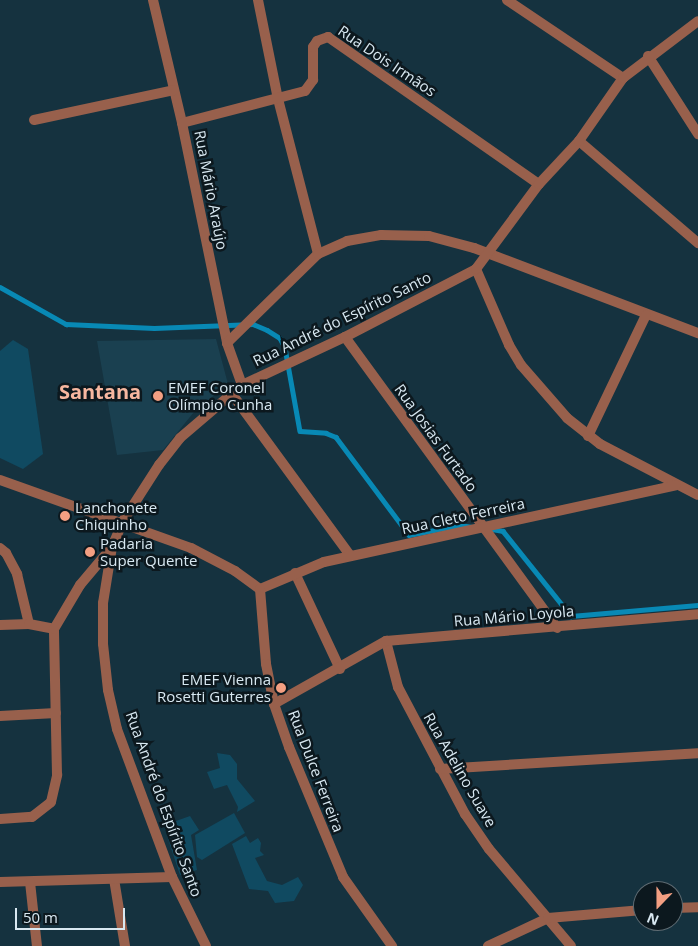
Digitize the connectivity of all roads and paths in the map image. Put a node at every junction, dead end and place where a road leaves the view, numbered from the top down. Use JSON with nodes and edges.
{"nodes":[{"id":1,"x":153,"y":0,"type":"edge"},
{"id":2,"x":258,"y":0,"type":"edge"},
{"id":3,"x":506,"y":0,"type":"edge"},
{"id":4,"x":698,"y":21,"type":"edge"},
{"id":5,"x":648,"y":56,"type":"junction"},
{"id":6,"x":623,"y":78,"type":"junction"},
{"id":7,"x":174,"y":90,"type":"junction"},
{"id":8,"x":278,"y":100,"type":"junction"},
{"id":9,"x":34,"y":120,"type":"dead end"},
{"id":10,"x":182,"y":123,"type":"junction"},
{"id":11,"x":698,"y":134,"type":"edge"},
{"id":12,"x":579,"y":140,"type":"junction"},
{"id":13,"x":539,"y":184,"type":"junction"},
{"id":14,"x":698,"y":243,"type":"edge"},
{"id":15,"x":318,"y":254,"type":"junction"},
{"id":16,"x":486,"y":254,"type":"junction"},
{"id":17,"x":476,"y":269,"type":"junction"},
{"id":18,"x":646,"y":315,"type":"junction"},
{"id":19,"x":698,"y":333,"type":"edge"},
{"id":20,"x":345,"y":337,"type":"junction"},
{"id":21,"x":226,"y":343,"type":"junction"},
{"id":22,"x":242,"y":385,"type":"junction"},
{"id":23,"x":232,"y":394,"type":"junction"},
{"id":24,"x":588,"y":436,"type":"junction"},
{"id":25,"x":0,"y":480,"type":"edge"},
{"id":26,"x":676,"y":485,"type":"junction"},
{"id":27,"x":698,"y":495,"type":"edge"},
{"id":28,"x":123,"y":522,"type":"junction"},
{"id":29,"x":482,"y":528,"type":"junction"},
{"id":30,"x":112,"y":547,"type":"junction"},
{"id":31,"x":0,"y":548,"type":"edge"},
{"id":32,"x":350,"y":555,"type":"junction"},
{"id":33,"x":296,"y":573,"type":"junction"},
{"id":34,"x":260,"y":589,"type":"junction"},
{"id":35,"x":698,"y":614,"type":"edge"},
{"id":36,"x":29,"y":624,"type":"junction"},
{"id":37,"x":0,"y":625,"type":"edge"},
{"id":38,"x":557,"y":628,"type":"junction"},
{"id":39,"x":54,"y":629,"type":"junction"},
{"id":40,"x":386,"y":641,"type":"junction"},
{"id":41,"x":340,"y":669,"type":"junction"},
{"id":42,"x":274,"y":704,"type":"junction"},
{"id":43,"x":56,"y":713,"type":"junction"},
{"id":44,"x":0,"y":716,"type":"edge"},
{"id":45,"x":698,"y":753,"type":"edge"},
{"id":46,"x":440,"y":769,"type":"junction"},
{"id":47,"x":0,"y":819,"type":"edge"},
{"id":48,"x":172,"y":877,"type":"junction"},
{"id":49,"x":114,"y":879,"type":"junction"},
{"id":50,"x":0,"y":882,"type":"edge"},
{"id":51,"x":30,"y":882,"type":"junction"},
{"id":52,"x":698,"y":907,"type":"edge"},
{"id":53,"x":683,"y":908,"type":"edge"},
{"id":54,"x":633,"y":911,"type":"edge"},
{"id":55,"x":548,"y":918,"type":"junction"},
{"id":56,"x":37,"y":946,"type":"edge"},
{"id":57,"x":125,"y":946,"type":"edge"},
{"id":58,"x":206,"y":946,"type":"edge"},
{"id":59,"x":392,"y":946,"type":"edge"},
{"id":60,"x":488,"y":946,"type":"edge"},
{"id":61,"x":571,"y":946,"type":"edge"}],
"edges":[{"from":1,"to":7,"type":"street","name":"Rua Mário Araújo"},
{"from":2,"to":8,"type":"street"},
{"from":3,"to":6,"type":"street"},
{"from":4,"to":5,"type":"street","name":"Rua André do Espírito Santo"},
{"from":5,"to":6,"type":"street","name":"Rua André do Espírito Santo"},
{"from":5,"to":11,"type":"street"},
{"from":6,"to":12,"type":"street","name":"Rua André do Espírito Santo"},
{"from":7,"to":9,"type":"street"},
{"from":7,"to":10,"type":"street","name":"Rua Mário Araújo"},
{"from":8,"to":10,"type":"street","name":"Rua Dois Irmãos"},
{"from":8,"to":13,"type":"street","name":"Rua Dois Irmãos"},
{"from":8,"to":15,"type":"street"},
{"from":10,"to":21,"type":"street","name":"Rua Mário Araújo"},
{"from":12,"to":13,"type":"street","name":"Rua André do Espírito Santo"},
{"from":12,"to":14,"type":"street"},
{"from":13,"to":16,"type":"street","name":"Rua André do Espírito Santo"},
{"from":15,"to":16,"type":"street"},
{"from":15,"to":21,"type":"street"},
{"from":16,"to":17,"type":"street","name":"Rua André do Espírito Santo"},
{"from":16,"to":18,"type":"street"},
{"from":17,"to":20,"type":"street","name":"Rua André do Espírito Santo"},
{"from":17,"to":24,"type":"street"},
{"from":18,"to":19,"type":"street"},
{"from":18,"to":24,"type":"street"},
{"from":20,"to":22,"type":"street","name":"Rua André do Espírito Santo"},
{"from":20,"to":29,"type":"street","name":"Rua Josias Furtado"},
{"from":21,"to":22,"type":"street","name":"Rua Mário Araújo"},
{"from":22,"to":23,"type":"street","name":"Rua André do Espírito Santo"},
{"from":23,"to":28,"type":"street","name":"Rua André do Espírito Santo"},
{"from":23,"to":32,"type":"street"},
{"from":24,"to":26,"type":"street"},
{"from":25,"to":28,"type":"street"},
{"from":26,"to":27,"type":"street"},
{"from":26,"to":29,"type":"street","name":"Rua Cleto Ferreira"},
{"from":28,"to":30,"type":"street","name":"Rua André do Espírito Santo"},
{"from":28,"to":34,"type":"street"},
{"from":29,"to":32,"type":"street","name":"Rua Cleto Ferreira"},
{"from":29,"to":38,"type":"street","name":"Rua Josias Furtado"},
{"from":30,"to":39,"type":"street"},
{"from":30,"to":48,"type":"street","name":"Rua André do Espírito Santo"},
{"from":31,"to":36,"type":"street"},
{"from":32,"to":33,"type":"street","name":"Rua Cleto Ferreira"},
{"from":33,"to":34,"type":"street","name":"Rua Cleto Ferreira"},
{"from":33,"to":41,"type":"street"},
{"from":34,"to":42,"type":"street","name":"Rua Dulce Ferreira"},
{"from":35,"to":38,"type":"street","name":"Rua Mário Loyola"},
{"from":36,"to":37,"type":"street"},
{"from":36,"to":39,"type":"street"},
{"from":38,"to":40,"type":"street","name":"Rua Mário Loyola"},
{"from":39,"to":43,"type":"street"},
{"from":40,"to":41,"type":"street","name":"Rua Mário Loyola"},
{"from":40,"to":46,"type":"street","name":"Rua Adelino Suave"},
{"from":41,"to":42,"type":"street","name":"Rua Mário Loyola"},
{"from":42,"to":59,"type":"street","name":"Rua Dulce Ferreira"},
{"from":43,"to":44,"type":"street"},
{"from":43,"to":47,"type":"street"},
{"from":45,"to":46,"type":"street"},
{"from":46,"to":55,"type":"street","name":"Rua Adelino Suave"},
{"from":48,"to":49,"type":"street"},
{"from":48,"to":58,"type":"street","name":"Rua André do Espírito Santo"},
{"from":49,"to":51,"type":"street"},
{"from":49,"to":57,"type":"street"},
{"from":50,"to":51,"type":"street"},
{"from":51,"to":56,"type":"street"},
{"from":52,"to":53,"type":"street"},
{"from":54,"to":55,"type":"street"},
{"from":55,"to":60,"type":"street"},
{"from":55,"to":61,"type":"street","name":"Rua Adelino Suave"}]}
